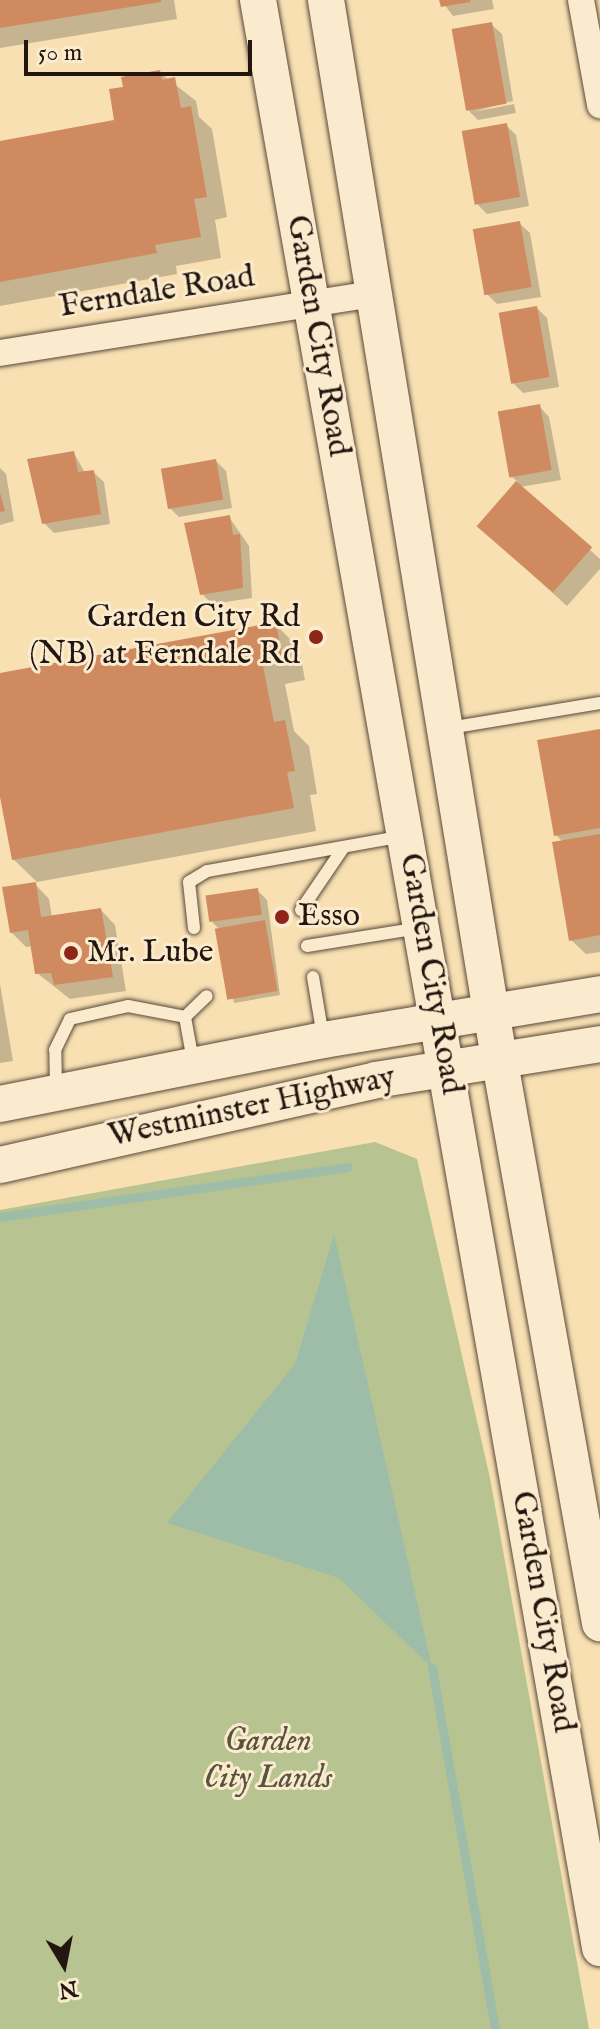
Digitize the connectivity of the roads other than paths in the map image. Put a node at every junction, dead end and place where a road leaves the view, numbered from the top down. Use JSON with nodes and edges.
{"nodes":[{"id":1,"x":258,"y":0,"type":"edge"},
{"id":2,"x":326,"y":0,"type":"edge"},
{"id":3,"x":581,"y":0,"type":"edge"},
{"id":4,"x":600,"y":105,"type":"edge"},
{"id":5,"x":373,"y":294,"type":"junction"},
{"id":6,"x":311,"y":302,"type":"junction"},
{"id":7,"x":0,"y":353,"type":"edge"},
{"id":8,"x":600,"y":703,"type":"edge"},
{"id":9,"x":444,"y":729,"type":"junction"},
{"id":10,"x":406,"y":836,"type":"junction"},
{"id":11,"x":344,"y":847,"type":"junction"},
{"id":12,"x":301,"y":910,"type":"dead end"},
{"id":13,"x":422,"y":927,"type":"junction"},
{"id":14,"x":194,"y":928,"type":"dead end"},
{"id":15,"x":307,"y":946,"type":"dead end"},
{"id":16,"x":313,"y":977,"type":"dead end"},
{"id":17,"x":600,"y":994,"type":"edge"},
{"id":18,"x":207,"y":996,"type":"dead end"},
{"id":19,"x":491,"y":1012,"type":"junction"},
{"id":20,"x":185,"y":1017,"type":"junction"},
{"id":21,"x":438,"y":1020,"type":"junction"},
{"id":22,"x":323,"y":1040,"type":"junction"},
{"id":23,"x":600,"y":1044,"type":"edge"},
{"id":24,"x":500,"y":1060,"type":"junction"},
{"id":25,"x":194,"y":1066,"type":"junction"},
{"id":26,"x":447,"y":1069,"type":"junction"},
{"id":27,"x":56,"y":1093,"type":"junction"},
{"id":28,"x":0,"y":1104,"type":"edge"},
{"id":29,"x":0,"y":1165,"type":"edge"},
{"id":30,"x":600,"y":1623,"type":"edge"},
{"id":31,"x":600,"y":1948,"type":"edge"}],
"edges":[{"from":1,"to":6,"type":"main road","name":"Garden City Road"},
{"from":2,"to":5,"type":"main road","name":"Garden City Road"},
{"from":3,"to":4,"type":"street"},
{"from":5,"to":6,"type":"street","name":"Ferndale Road"},
{"from":5,"to":9,"type":"main road","name":"Garden City Road"},
{"from":6,"to":7,"type":"street","name":"Ferndale Road"},
{"from":6,"to":10,"type":"main road","name":"Garden City Road"},
{"from":8,"to":9,"type":"lane"},
{"from":9,"to":19,"type":"main road","name":"Garden City Road"},
{"from":10,"to":11,"type":"lane"},
{"from":10,"to":13,"type":"main road","name":"Garden City Road"},
{"from":11,"to":12,"type":"lane"},
{"from":11,"to":14,"type":"lane"},
{"from":13,"to":15,"type":"lane"},
{"from":13,"to":21,"type":"main road","name":"Garden City Road"},
{"from":16,"to":22,"type":"lane"},
{"from":17,"to":19,"type":"main road","name":"Westminster Highway"},
{"from":18,"to":20,"type":"lane"},
{"from":19,"to":21,"type":"main road","name":"Westminster Highway"},
{"from":19,"to":24,"type":"main road","name":"Garden City Road"},
{"from":20,"to":25,"type":"lane"},
{"from":20,"to":27,"type":"lane"},
{"from":21,"to":22,"type":"main road","name":"Westminster Highway"},
{"from":21,"to":26,"type":"main road","name":"Garden City Road"},
{"from":22,"to":25,"type":"main road","name":"Westminster Highway"},
{"from":23,"to":24,"type":"main road","name":"Westminster Highway"},
{"from":24,"to":26,"type":"main road","name":"Westminster Highway"},
{"from":24,"to":30,"type":"main road","name":"Garden City Road"},
{"from":25,"to":27,"type":"main road","name":"Westminster Highway"},
{"from":26,"to":29,"type":"main road","name":"Westminster Highway"},
{"from":26,"to":31,"type":"main road","name":"Garden City Road"},
{"from":27,"to":28,"type":"main road","name":"Westminster Highway"}]}
